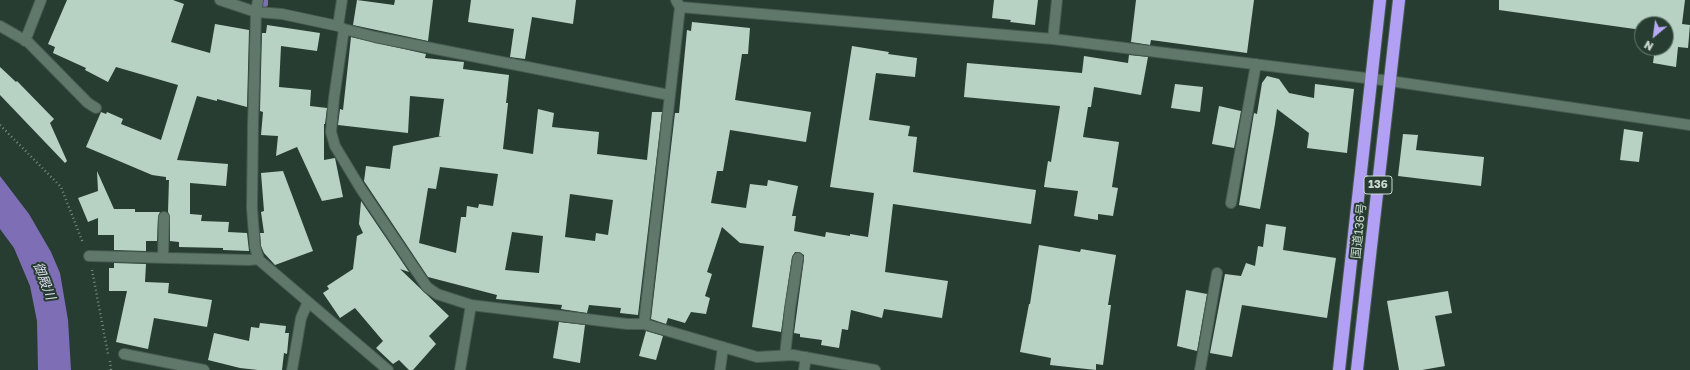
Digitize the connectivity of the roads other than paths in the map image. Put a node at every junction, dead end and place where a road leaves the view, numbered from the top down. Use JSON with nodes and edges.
{"nodes":[{"id":1,"x":41,"y":0,"type":"edge"},
{"id":2,"x":220,"y":0,"type":"edge"},
{"id":3,"x":258,"y":0,"type":"edge"},
{"id":4,"x":342,"y":0,"type":"edge"},
{"id":5,"x":1057,"y":0,"type":"edge"},
{"id":6,"x":1380,"y":0,"type":"edge"},
{"id":7,"x":1399,"y":0,"type":"edge"},
{"id":8,"x":678,"y":3,"type":"edge"},
{"id":9,"x":256,"y":12,"type":"junction"},
{"id":10,"x":0,"y":26,"type":"edge"},
{"id":11,"x":341,"y":28,"type":"junction"},
{"id":12,"x":1053,"y":39,"type":"junction"},
{"id":13,"x":26,"y":41,"type":"junction"},
{"id":14,"x":1256,"y":64,"type":"junction"},
{"id":15,"x":1371,"y":80,"type":"junction"},
{"id":16,"x":1390,"y":81,"type":"junction"},
{"id":17,"x":669,"y":95,"type":"junction"},
{"id":18,"x":96,"y":108,"type":"dead end"},
{"id":19,"x":1690,"y":121,"type":"edge"},
{"id":20,"x":1690,"y":125,"type":"edge"},
{"id":21,"x":1231,"y":203,"type":"dead end"},
{"id":22,"x":164,"y":217,"type":"dead end"},
{"id":23,"x":89,"y":256,"type":"road end"},
{"id":24,"x":163,"y":258,"type":"junction"},
{"id":25,"x":258,"y":258,"type":"junction"},
{"id":26,"x":798,"y":258,"type":"dead end"},
{"id":27,"x":1217,"y":273,"type":"dead end"},
{"id":28,"x":308,"y":302,"type":"junction"},
{"id":29,"x":471,"y":305,"type":"junction"},
{"id":30,"x":644,"y":324,"type":"junction"},
{"id":31,"x":723,"y":347,"type":"junction"},
{"id":32,"x":124,"y":354,"type":"dead end"},
{"id":33,"x":785,"y":355,"type":"junction"},
{"id":34,"x":806,"y":357,"type":"junction"},
{"id":35,"x":386,"y":369,"type":"edge"},
{"id":36,"x":204,"y":370,"type":"edge"},
{"id":37,"x":292,"y":370,"type":"edge"},
{"id":38,"x":460,"y":370,"type":"edge"},
{"id":39,"x":720,"y":370,"type":"edge"},
{"id":40,"x":804,"y":370,"type":"edge"},
{"id":41,"x":875,"y":370,"type":"edge"},
{"id":42,"x":1200,"y":370,"type":"edge"},
{"id":43,"x":1339,"y":370,"type":"edge"},
{"id":44,"x":1357,"y":370,"type":"edge"}],
"edges":[{"from":1,"to":13,"type":"street"},
{"from":2,"to":9,"type":"street"},
{"from":3,"to":9,"type":"street"},
{"from":4,"to":11,"type":"street"},
{"from":5,"to":12,"type":"street"},
{"from":6,"to":15,"type":"highway","name":"国道136号","number":"136"},
{"from":7,"to":16,"type":"highway","name":"国道136号","number":"136"},
{"from":8,"to":12,"type":"street"},
{"from":8,"to":17,"type":"street"},
{"from":9,"to":11,"type":"street"},
{"from":9,"to":25,"type":"street"},
{"from":10,"to":13,"type":"street"},
{"from":11,"to":17,"type":"street"},
{"from":11,"to":29,"type":"street"},
{"from":12,"to":14,"type":"street"},
{"from":13,"to":18,"type":"street"},
{"from":14,"to":15,"type":"street"},
{"from":14,"to":21,"type":"street"},
{"from":15,"to":16,"type":"street"},
{"from":15,"to":43,"type":"highway","name":"国道136号","number":"136"},
{"from":16,"to":20,"type":"street"},
{"from":16,"to":44,"type":"highway","name":"国道136号","number":"136"},
{"from":17,"to":30,"type":"street"},
{"from":19,"to":20,"type":"street"},
{"from":22,"to":24,"type":"street"},
{"from":23,"to":24,"type":"street"},
{"from":24,"to":25,"type":"street"},
{"from":25,"to":28,"type":"street"},
{"from":26,"to":33,"type":"street"},
{"from":27,"to":42,"type":"street"},
{"from":28,"to":35,"type":"street"},
{"from":28,"to":37,"type":"street"},
{"from":29,"to":30,"type":"street"},
{"from":29,"to":38,"type":"street"},
{"from":30,"to":31,"type":"street"},
{"from":31,"to":33,"type":"street"},
{"from":31,"to":39,"type":"street"},
{"from":32,"to":36,"type":"street"},
{"from":33,"to":34,"type":"street"},
{"from":34,"to":40,"type":"street"},
{"from":34,"to":41,"type":"street"}]}
